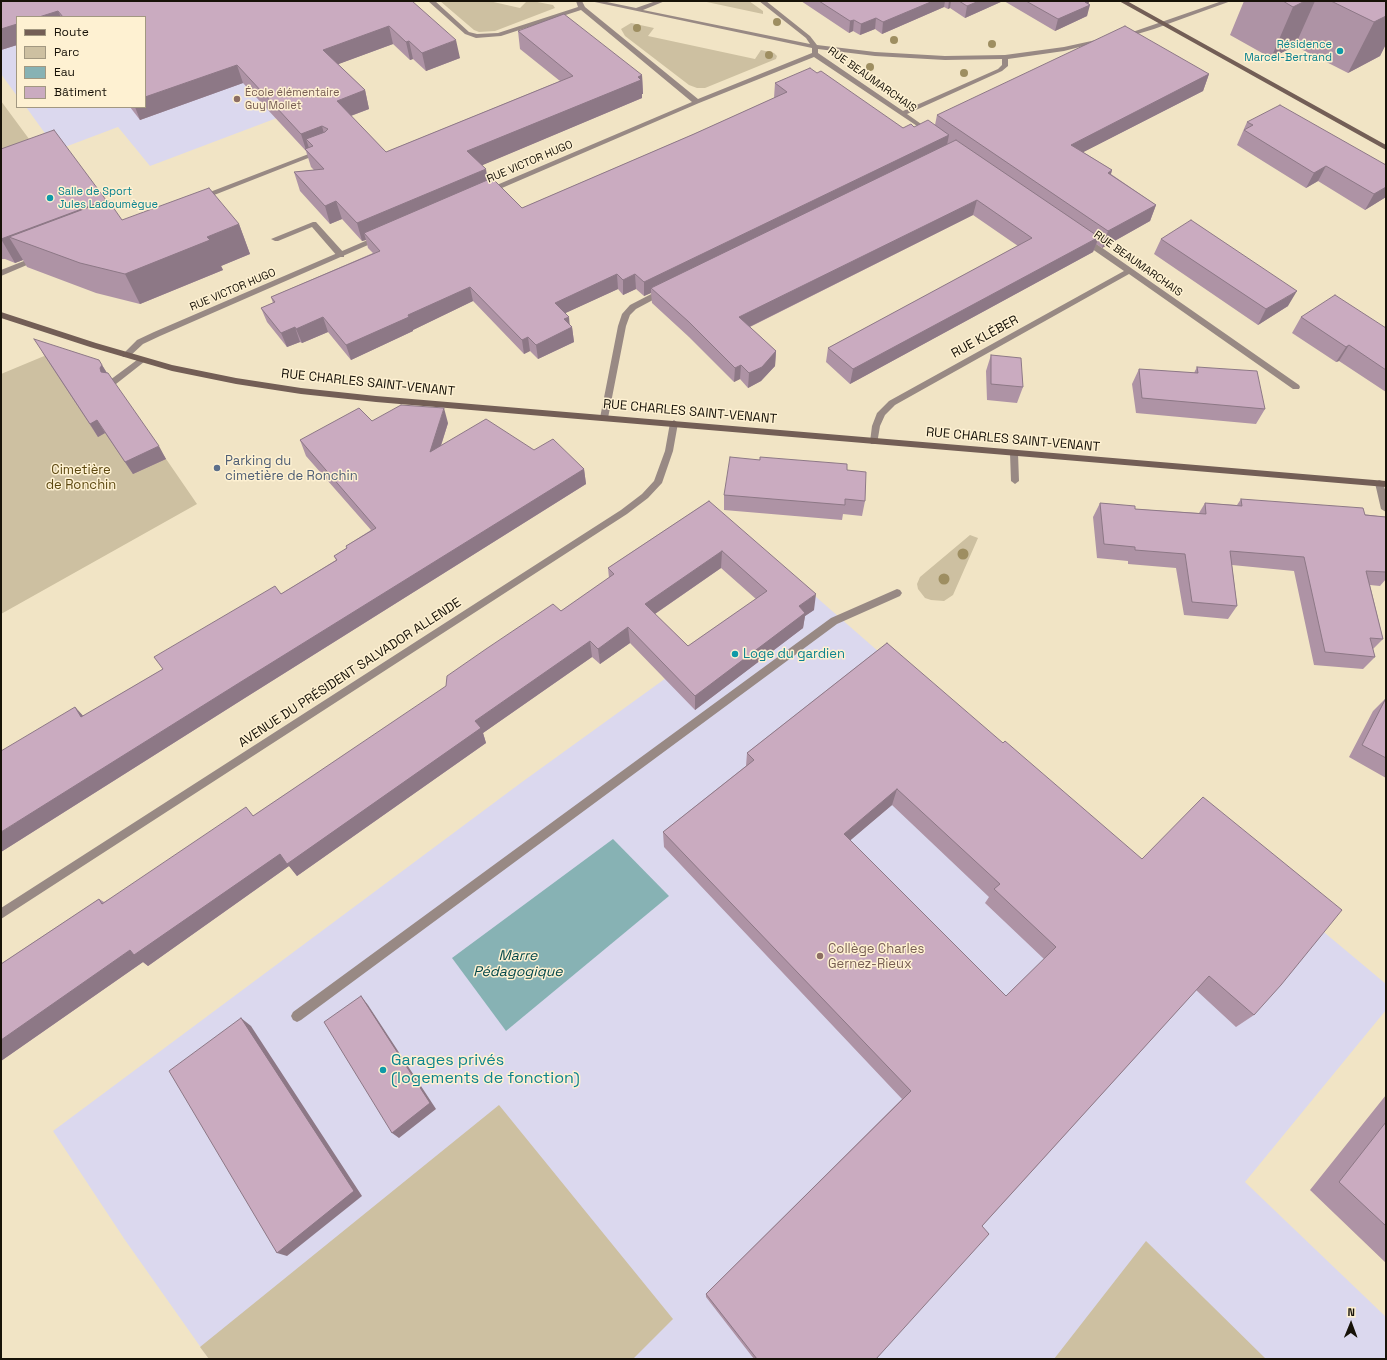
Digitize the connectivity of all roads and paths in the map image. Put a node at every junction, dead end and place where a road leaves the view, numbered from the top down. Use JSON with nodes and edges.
{"nodes":[{"id":1,"x":431,"y":1,"type":"edge"},
{"id":2,"x":579,"y":1,"type":"edge"},
{"id":3,"x":593,"y":1,"type":"edge"},
{"id":4,"x":662,"y":1,"type":"edge"},
{"id":5,"x":762,"y":1,"type":"edge"},
{"id":6,"x":1122,"y":1,"type":"edge"},
{"id":7,"x":1228,"y":1,"type":"edge"},
{"id":8,"x":582,"y":8,"type":"junction"},
{"id":9,"x":636,"y":10,"type":"junction"},
{"id":10,"x":1163,"y":24,"type":"junction"},
{"id":11,"x":1115,"y":38,"type":"edge"},
{"id":12,"x":1102,"y":41,"type":"edge"},
{"id":13,"x":816,"y":51,"type":"junction"},
{"id":14,"x":1005,"y":57,"type":"junction"},
{"id":15,"x":697,"y":102,"type":"junction"},
{"id":16,"x":902,"y":114,"type":"junction"},
{"id":17,"x":937,"y":138,"type":"edge"},
{"id":18,"x":328,"y":148,"type":"edge"},
{"id":19,"x":1386,"y":148,"type":"edge"},
{"id":20,"x":479,"y":196,"type":"edge"},
{"id":21,"x":194,"y":199,"type":"edge"},
{"id":22,"x":1077,"y":235,"type":"edge"},
{"id":23,"x":384,"y":236,"type":"edge"},
{"id":24,"x":275,"y":239,"type":"dead end"},
{"id":25,"x":341,"y":255,"type":"junction"},
{"id":26,"x":46,"y":256,"type":"edge"},
{"id":27,"x":1129,"y":271,"type":"junction"},
{"id":28,"x":1,"y":273,"type":"edge"},
{"id":29,"x":672,"y":287,"type":"edge"},
{"id":30,"x":1,"y":316,"type":"edge"},
{"id":31,"x":126,"y":355,"type":"junction"},
{"id":32,"x":141,"y":360,"type":"junction"},
{"id":33,"x":113,"y":382,"type":"edge"},
{"id":34,"x":1296,"y":387,"type":"dead end"},
{"id":35,"x":604,"y":418,"type":"junction"},
{"id":36,"x":674,"y":423,"type":"junction"},
{"id":37,"x":874,"y":442,"type":"junction"},
{"id":38,"x":1014,"y":453,"type":"junction"},
{"id":39,"x":1015,"y":480,"type":"dead end"},
{"id":40,"x":1383,"y":483,"type":"edge"},
{"id":41,"x":1386,"y":509,"type":"edge"},
{"id":42,"x":897,"y":593,"type":"dead end"},
{"id":43,"x":1,"y":914,"type":"edge"},
{"id":44,"x":297,"y":1016,"type":"dead end"}],
"edges":[{"from":1,"to":8,"type":"street"},
{"from":2,"to":8,"type":"street"},
{"from":3,"to":9,"type":"street"},
{"from":4,"to":9,"type":"street"},
{"from":5,"to":13,"type":"street"},
{"from":6,"to":10,"type":"street"},
{"from":7,"to":10,"type":"street"},
{"from":8,"to":15,"type":"street"},
{"from":9,"to":13,"type":"street"},
{"from":10,"to":11,"type":"street"},
{"from":10,"to":19,"type":"street"},
{"from":12,"to":14,"type":"street"},
{"from":13,"to":14,"type":"street"},
{"from":13,"to":15,"type":"street","name":"RUE VICTOR HUGO"},
{"from":13,"to":16,"type":"street","name":"RUE BEAUMARCHAIS"},
{"from":14,"to":16,"type":"street"},
{"from":15,"to":20,"type":"street","name":"RUE VICTOR HUGO"},
{"from":16,"to":17,"type":"street","name":"RUE BEAUMARCHAIS"},
{"from":18,"to":21,"type":"street"},
{"from":22,"to":27,"type":"street","name":"RUE BEAUMARCHAIS"},
{"from":23,"to":25,"type":"street","name":"RUE VICTOR HUGO"},
{"from":24,"to":25,"type":"street"},
{"from":25,"to":31,"type":"street","name":"RUE VICTOR HUGO"},
{"from":26,"to":28,"type":"street"},
{"from":27,"to":34,"type":"street","name":"RUE BEAUMARCHAIS"},
{"from":27,"to":37,"type":"street","name":"RUE KLÉBER"},
{"from":29,"to":35,"type":"street"},
{"from":30,"to":31,"type":"street","name":"RUE CHARLES SAINT-VENANT"},
{"from":31,"to":32,"type":"street","name":"RUE CHARLES SAINT-VENANT"},
{"from":32,"to":33,"type":"street"},
{"from":32,"to":35,"type":"street","name":"RUE CHARLES SAINT-VENANT"},
{"from":35,"to":36,"type":"street","name":"RUE CHARLES SAINT-VENANT"},
{"from":36,"to":37,"type":"street","name":"RUE CHARLES SAINT-VENANT"},
{"from":36,"to":43,"type":"street","name":"AVENUE DU PRÉSIDENT SALVADOR ALLENDE"},
{"from":37,"to":38,"type":"street","name":"RUE CHARLES SAINT-VENANT"},
{"from":38,"to":39,"type":"street"},
{"from":38,"to":40,"type":"street","name":"RUE CHARLES SAINT-VENANT"},
{"from":40,"to":41,"type":"street"},
{"from":42,"to":44,"type":"street"}]}
